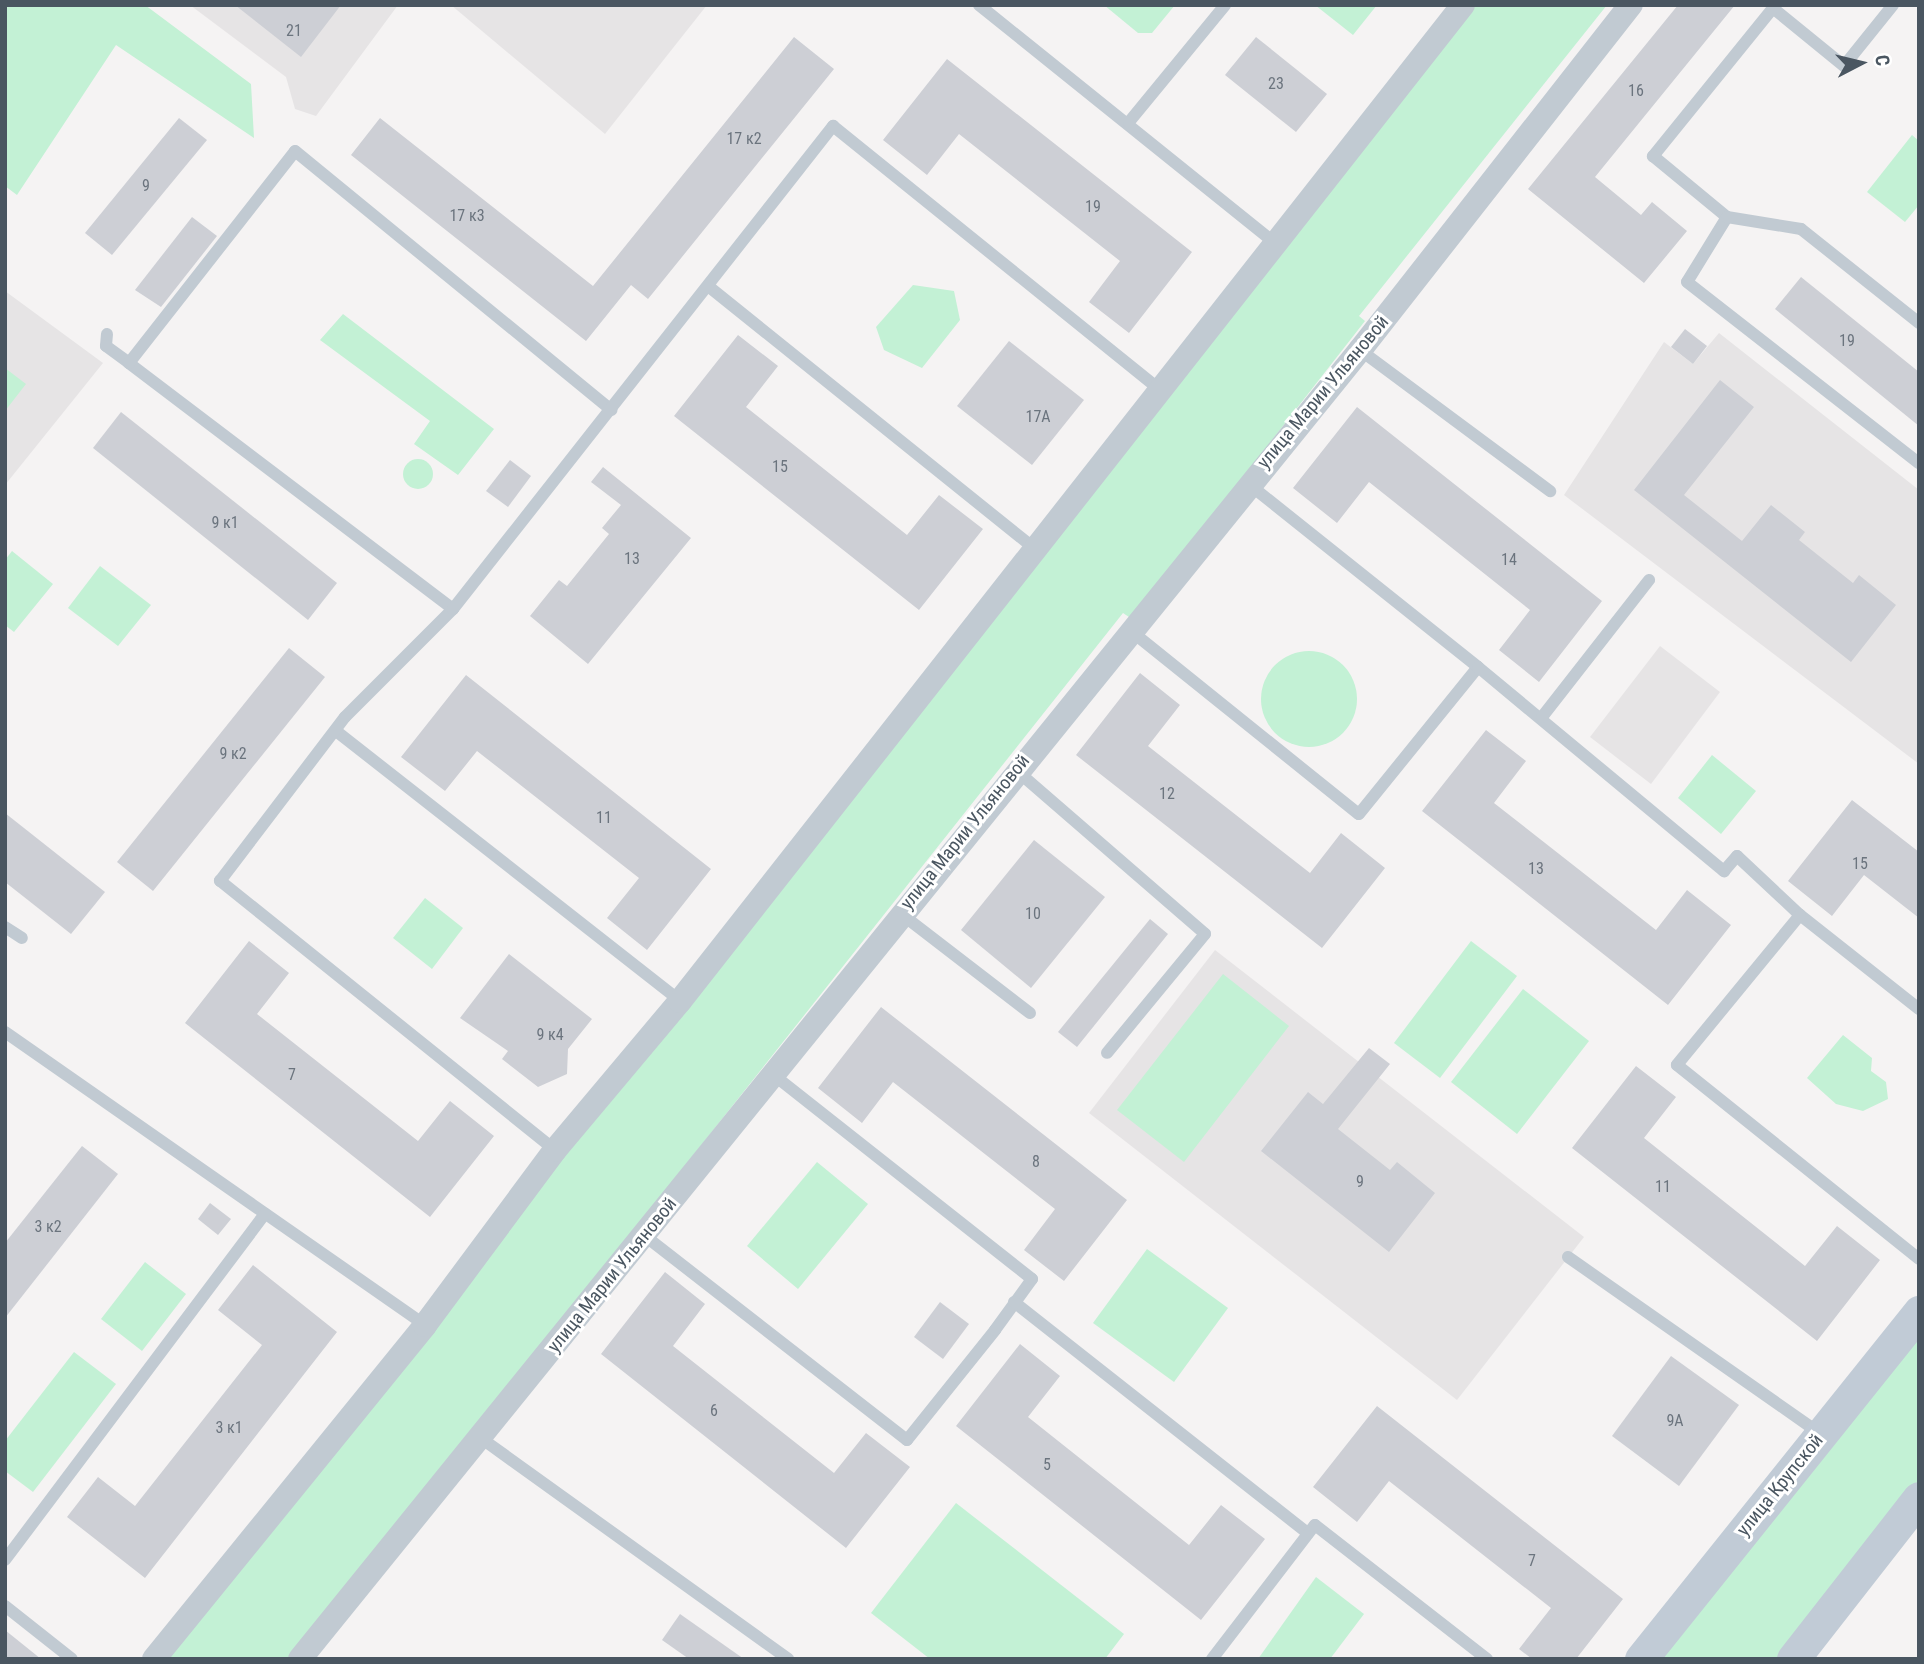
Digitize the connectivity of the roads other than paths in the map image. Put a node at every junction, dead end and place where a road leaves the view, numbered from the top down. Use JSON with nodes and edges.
{"nodes":[{"id":1,"x":979,"y":5,"type":"edge"},
{"id":2,"x":1225,"y":5,"type":"edge"},
{"id":3,"x":1463,"y":5,"type":"edge"},
{"id":4,"x":1631,"y":5,"type":"edge"},
{"id":5,"x":1894,"y":5,"type":"edge"},
{"id":6,"x":1129,"y":122,"type":"junction"},
{"id":7,"x":1727,"y":217,"type":"junction"},
{"id":8,"x":1273,"y":242,"type":"junction"},
{"id":9,"x":708,"y":286,"type":"junction"},
{"id":10,"x":1919,"y":323,"type":"edge"},
{"id":11,"x":107,"y":334,"type":"dead end"},
{"id":12,"x":1360,"y":350,"type":"junction"},
{"id":13,"x":129,"y":363,"type":"junction"},
{"id":14,"x":1160,"y":390,"type":"junction"},
{"id":15,"x":611,"y":410,"type":"junction"},
{"id":16,"x":1919,"y":463,"type":"edge"},
{"id":17,"x":1248,"y":483,"type":"junction"},
{"id":18,"x":1550,"y":491,"type":"dead end"},
{"id":19,"x":1036,"y":550,"type":"junction"},
{"id":20,"x":1649,"y":580,"type":"dead end"},
{"id":21,"x":453,"y":610,"type":"junction"},
{"id":22,"x":1131,"y":630,"type":"junction"},
{"id":23,"x":1478,"y":667,"type":"junction"},
{"id":24,"x":1542,"y":717,"type":"junction"},
{"id":25,"x":336,"y":731,"type":"junction"},
{"id":26,"x":1016,"y":770,"type":"junction"},
{"id":27,"x":899,"y":912,"type":"junction"},
{"id":28,"x":1800,"y":915,"type":"junction"},
{"id":29,"x":5,"y":927,"type":"edge"},
{"id":30,"x":22,"y":939,"type":"dead end"},
{"id":31,"x":680,"y":1001,"type":"junction"},
{"id":32,"x":1919,"y":1009,"type":"edge"},
{"id":33,"x":1030,"y":1013,"type":"dead end"},
{"id":34,"x":5,"y":1032,"type":"edge"},
{"id":35,"x":1107,"y":1053,"type":"dead end"},
{"id":36,"x":772,"y":1074,"type":"junction"},
{"id":37,"x":555,"y":1150,"type":"junction"},
{"id":38,"x":265,"y":1214,"type":"junction"},
{"id":39,"x":645,"y":1236,"type":"junction"},
{"id":40,"x":1568,"y":1257,"type":"dead end"},
{"id":41,"x":1919,"y":1259,"type":"edge"},
{"id":42,"x":1014,"y":1302,"type":"junction"},
{"id":43,"x":1919,"y":1312,"type":"edge"},
{"id":44,"x":425,"y":1325,"type":"junction"},
{"id":45,"x":1821,"y":1434,"type":"junction"},
{"id":46,"x":478,"y":1436,"type":"junction"},
{"id":47,"x":1919,"y":1498,"type":"edge"},
{"id":48,"x":1308,"y":1533,"type":"junction"},
{"id":49,"x":5,"y":1560,"type":"edge"},
{"id":50,"x":5,"y":1606,"type":"edge"},
{"id":51,"x":72,"y":1659,"type":"edge"},
{"id":52,"x":154,"y":1659,"type":"edge"},
{"id":53,"x":300,"y":1659,"type":"edge"},
{"id":54,"x":788,"y":1659,"type":"edge"},
{"id":55,"x":1212,"y":1659,"type":"edge"},
{"id":56,"x":1487,"y":1659,"type":"edge"},
{"id":57,"x":1641,"y":1659,"type":"edge"},
{"id":58,"x":1793,"y":1659,"type":"edge"}],
"edges":[{"from":1,"to":6,"type":"lane"},
{"from":2,"to":6,"type":"lane"},
{"from":3,"to":8,"type":"street"},
{"from":4,"to":12,"type":"street","name":"улица Марии Ульяновой"},
{"from":5,"to":7,"type":"lane"},
{"from":6,"to":8,"type":"lane"},
{"from":7,"to":10,"type":"lane"},
{"from":7,"to":16,"type":"lane"},
{"from":8,"to":14,"type":"street"},
{"from":9,"to":14,"type":"lane"},
{"from":9,"to":15,"type":"lane"},
{"from":9,"to":19,"type":"lane"},
{"from":11,"to":13,"type":"lane"},
{"from":12,"to":17,"type":"street","name":"улица Марии Ульяновой"},
{"from":12,"to":18,"type":"lane"},
{"from":13,"to":15,"type":"lane"},
{"from":13,"to":21,"type":"lane"},
{"from":14,"to":19,"type":"street"},
{"from":15,"to":21,"type":"lane"},
{"from":17,"to":22,"type":"street","name":"улица Марии Ульяновой"},
{"from":17,"to":23,"type":"lane"},
{"from":19,"to":31,"type":"street"},
{"from":20,"to":24,"type":"lane"},
{"from":21,"to":25,"type":"lane"},
{"from":22,"to":23,"type":"lane"},
{"from":22,"to":26,"type":"street","name":"улица Марии Ульяновой"},
{"from":23,"to":24,"type":"lane"},
{"from":24,"to":28,"type":"lane"},
{"from":25,"to":31,"type":"lane"},
{"from":25,"to":37,"type":"lane"},
{"from":26,"to":27,"type":"street","name":"улица Марии Ульяновой"},
{"from":26,"to":35,"type":"lane"},
{"from":27,"to":33,"type":"lane"},
{"from":27,"to":36,"type":"street","name":"улица Марии Ульяновой"},
{"from":28,"to":32,"type":"lane"},
{"from":28,"to":41,"type":"lane"},
{"from":29,"to":30,"type":"lane"},
{"from":31,"to":37,"type":"street"},
{"from":34,"to":38,"type":"lane"},
{"from":36,"to":39,"type":"street","name":"улица Марии Ульяновой"},
{"from":36,"to":42,"type":"lane"},
{"from":37,"to":44,"type":"street"},
{"from":38,"to":44,"type":"lane"},
{"from":38,"to":49,"type":"lane"},
{"from":39,"to":42,"type":"lane"},
{"from":39,"to":46,"type":"street","name":"улица Марии Ульяновой"},
{"from":40,"to":45,"type":"lane"},
{"from":42,"to":48,"type":"lane"},
{"from":43,"to":45,"type":"street","name":"улица Крупской"},
{"from":44,"to":52,"type":"street"},
{"from":45,"to":57,"type":"street","name":"улица Крупской"},
{"from":46,"to":53,"type":"street","name":"улица Марии Ульяновой"},
{"from":46,"to":54,"type":"lane"},
{"from":47,"to":58,"type":"street"},
{"from":48,"to":55,"type":"lane"},
{"from":48,"to":56,"type":"lane"},
{"from":50,"to":51,"type":"lane"}]}
